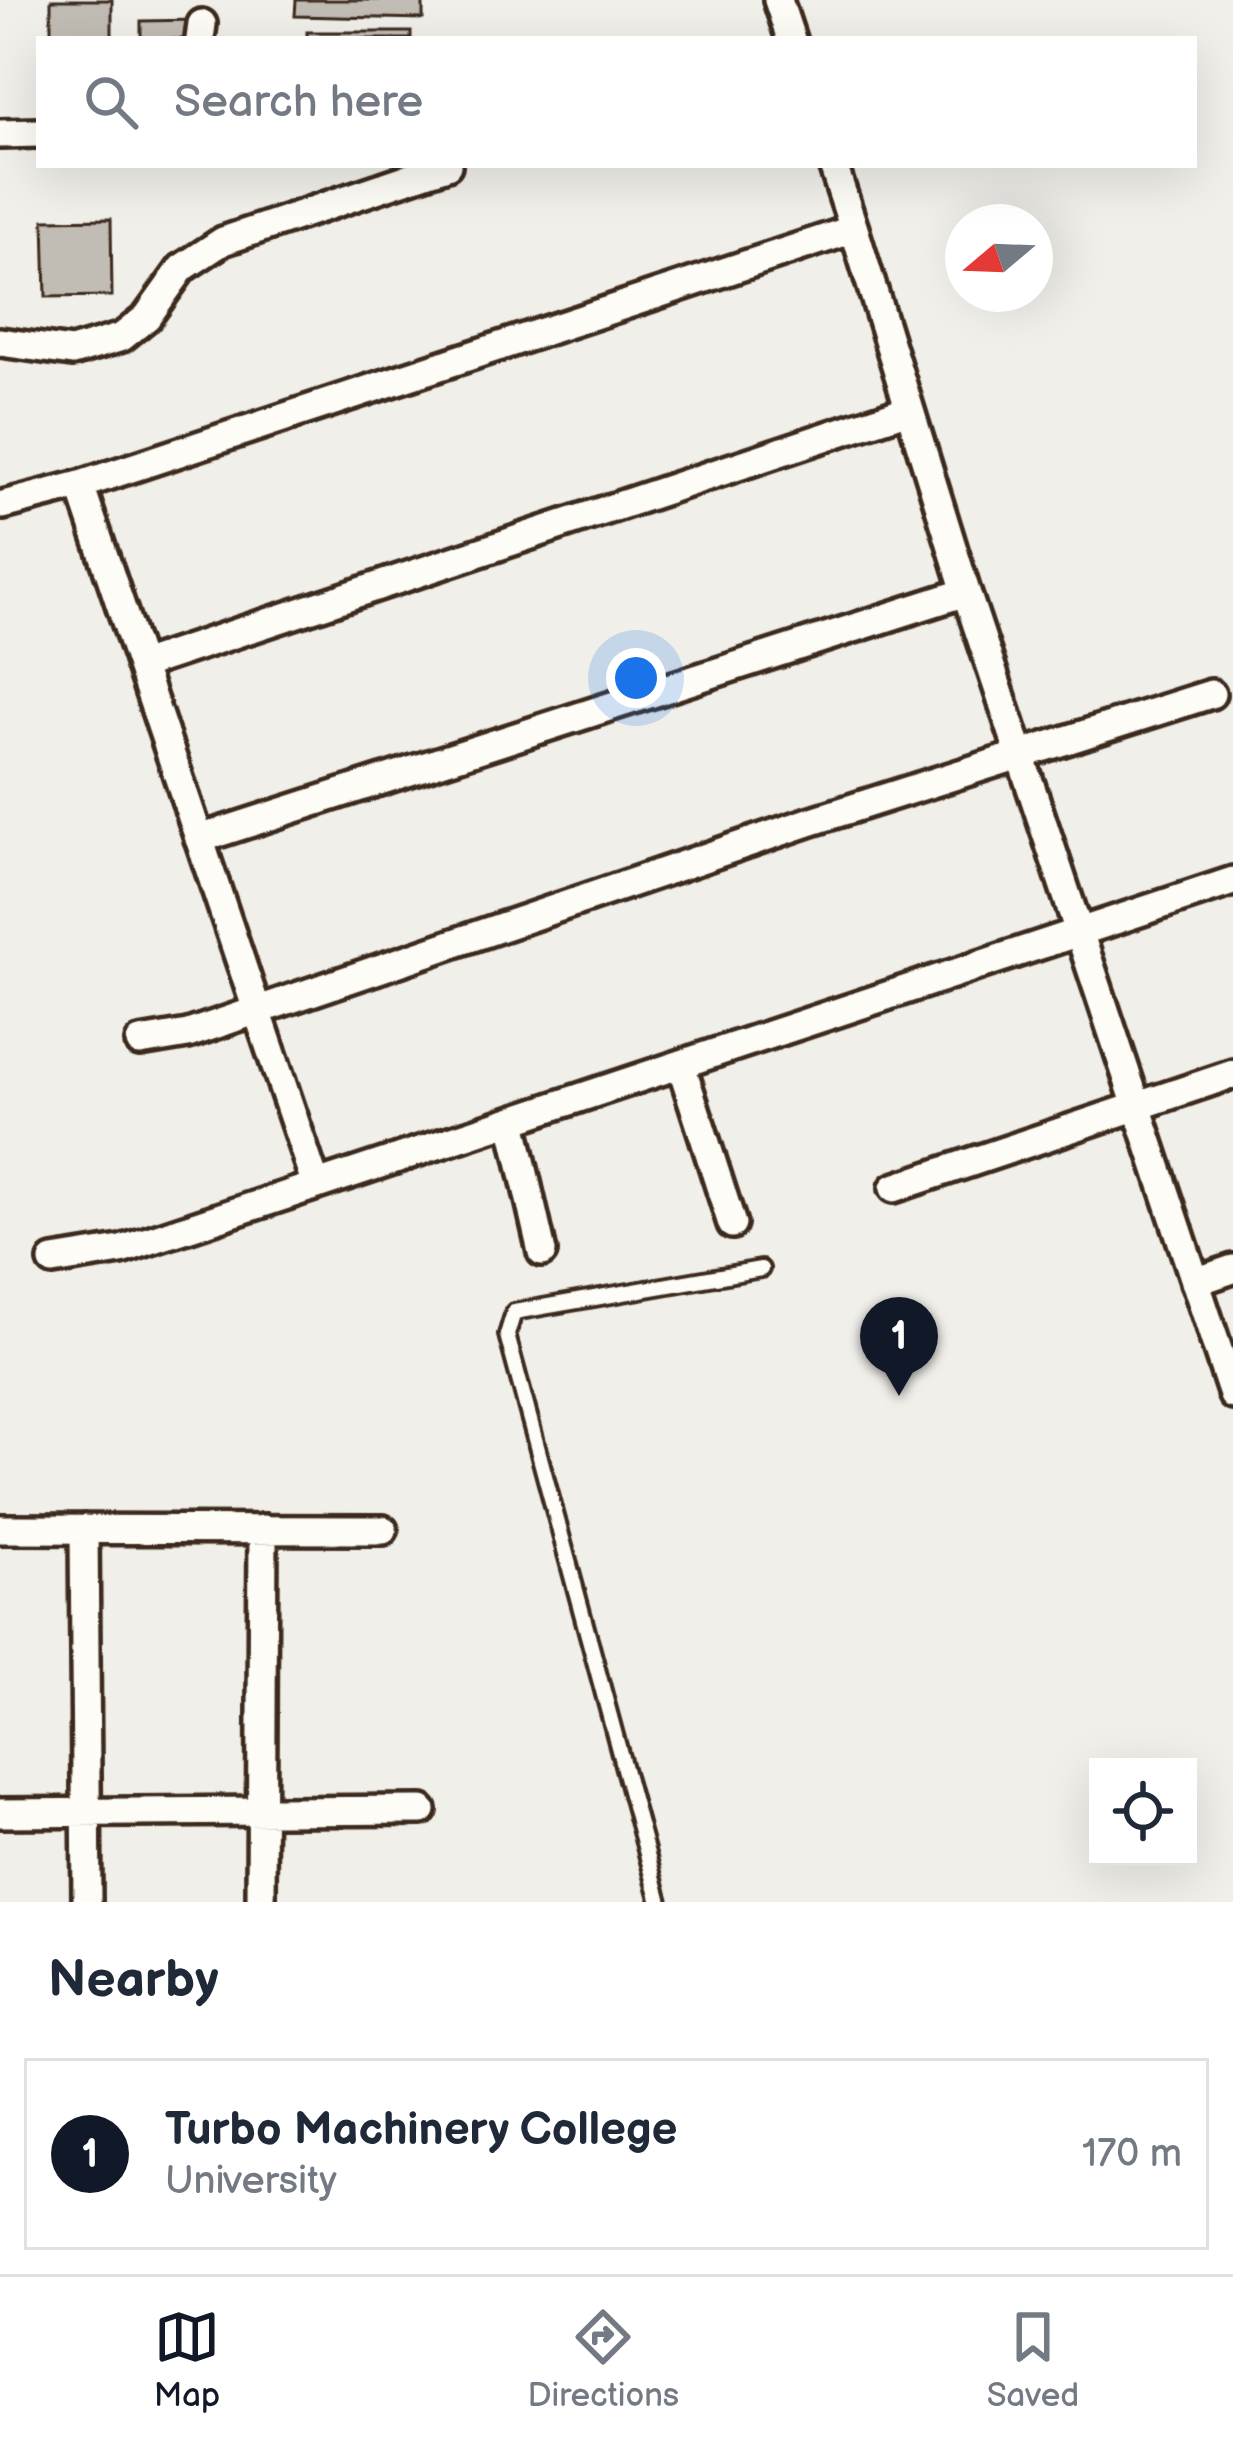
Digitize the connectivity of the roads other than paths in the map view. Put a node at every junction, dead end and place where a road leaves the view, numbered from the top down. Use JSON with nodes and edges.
{"nodes":[{"id":1,"x":778,"y":0,"type":"edge"},
{"id":2,"x":790,"y":36,"type":"edge"},
{"id":3,"x":0,"y":134,"type":"edge"},
{"id":4,"x":36,"y":134,"type":"edge"},
{"id":5,"x":438,"y":168,"type":"edge"},
{"id":6,"x":833,"y":168,"type":"edge"},
{"id":7,"x":854,"y":229,"type":"junction"},
{"id":8,"x":0,"y":342,"type":"edge"},
{"id":9,"x":909,"y":409,"type":"junction"},
{"id":10,"x":80,"y":485,"type":"junction"},
{"id":11,"x":3,"y":505,"type":"dead end"},
{"id":12,"x":966,"y":592,"type":"junction"},
{"id":13,"x":141,"y":664,"type":"junction"},
{"id":14,"x":1210,"y":694,"type":"dead end"},
{"id":15,"x":1020,"y":755,"type":"junction"},
{"id":16,"x":199,"y":839,"type":"junction"},
{"id":17,"x":1233,"y":881,"type":"edge"},
{"id":18,"x":1080,"y":934,"type":"junction"},
{"id":19,"x":257,"y":1011,"type":"junction"},
{"id":20,"x":140,"y":1042,"type":"dead end"},
{"id":21,"x":681,"y":1065,"type":"junction"},
{"id":22,"x":1233,"y":1074,"type":"edge"},
{"id":23,"x":1137,"y":1106,"type":"junction"},
{"id":24,"x":512,"y":1121,"type":"junction"},
{"id":25,"x":316,"y":1185,"type":"junction"},
{"id":26,"x":894,"y":1188,"type":"dead end"},
{"id":27,"x":732,"y":1224,"type":"dead end"},
{"id":28,"x":542,"y":1252,"type":"dead end"},
{"id":29,"x":52,"y":1262,"type":"dead end"},
{"id":30,"x":1233,"y":1269,"type":"edge"},
{"id":31,"x":761,"y":1270,"type":"dead end"},
{"id":32,"x":1195,"y":1282,"type":"junction"},
{"id":33,"x":1233,"y":1395,"type":"edge"},
{"id":34,"x":0,"y":1529,"type":"edge"},
{"id":35,"x":84,"y":1529,"type":"junction"},
{"id":36,"x":263,"y":1529,"type":"junction"},
{"id":37,"x":383,"y":1530,"type":"dead end"},
{"id":38,"x":422,"y":1810,"type":"dead end"},
{"id":39,"x":265,"y":1811,"type":"junction"},
{"id":40,"x":86,"y":1812,"type":"junction"},
{"id":41,"x":0,"y":1813,"type":"edge"},
{"id":42,"x":87,"y":1902,"type":"edge"},
{"id":43,"x":261,"y":1902,"type":"edge"},
{"id":44,"x":660,"y":1902,"type":"edge"}],
"edges":[{"from":1,"to":2,"type":"street"},
{"from":3,"to":4,"type":"street"},
{"from":5,"to":8,"type":"street"},
{"from":6,"to":7,"type":"street"},
{"from":7,"to":9,"type":"street"},
{"from":7,"to":10,"type":"street"},
{"from":9,"to":12,"type":"street"},
{"from":9,"to":13,"type":"street"},
{"from":10,"to":11,"type":"street"},
{"from":10,"to":13,"type":"street"},
{"from":12,"to":15,"type":"street"},
{"from":12,"to":16,"type":"street"},
{"from":13,"to":16,"type":"street"},
{"from":14,"to":15,"type":"street"},
{"from":15,"to":18,"type":"street"},
{"from":15,"to":19,"type":"street"},
{"from":16,"to":19,"type":"street"},
{"from":17,"to":18,"type":"street"},
{"from":18,"to":21,"type":"street"},
{"from":18,"to":23,"type":"street"},
{"from":19,"to":20,"type":"street"},
{"from":19,"to":25,"type":"street"},
{"from":21,"to":24,"type":"street"},
{"from":21,"to":27,"type":"street"},
{"from":22,"to":23,"type":"street"},
{"from":23,"to":26,"type":"street"},
{"from":23,"to":32,"type":"street"},
{"from":24,"to":25,"type":"street"},
{"from":24,"to":28,"type":"street"},
{"from":25,"to":29,"type":"street"},
{"from":30,"to":32,"type":"street"},
{"from":31,"to":44,"type":"lane"},
{"from":32,"to":33,"type":"street"},
{"from":34,"to":35,"type":"street"},
{"from":35,"to":36,"type":"street"},
{"from":35,"to":40,"type":"street"},
{"from":36,"to":37,"type":"street"},
{"from":36,"to":39,"type":"street"},
{"from":38,"to":39,"type":"street"},
{"from":39,"to":40,"type":"street"},
{"from":39,"to":43,"type":"street"},
{"from":40,"to":41,"type":"street"},
{"from":40,"to":42,"type":"street"}]}
